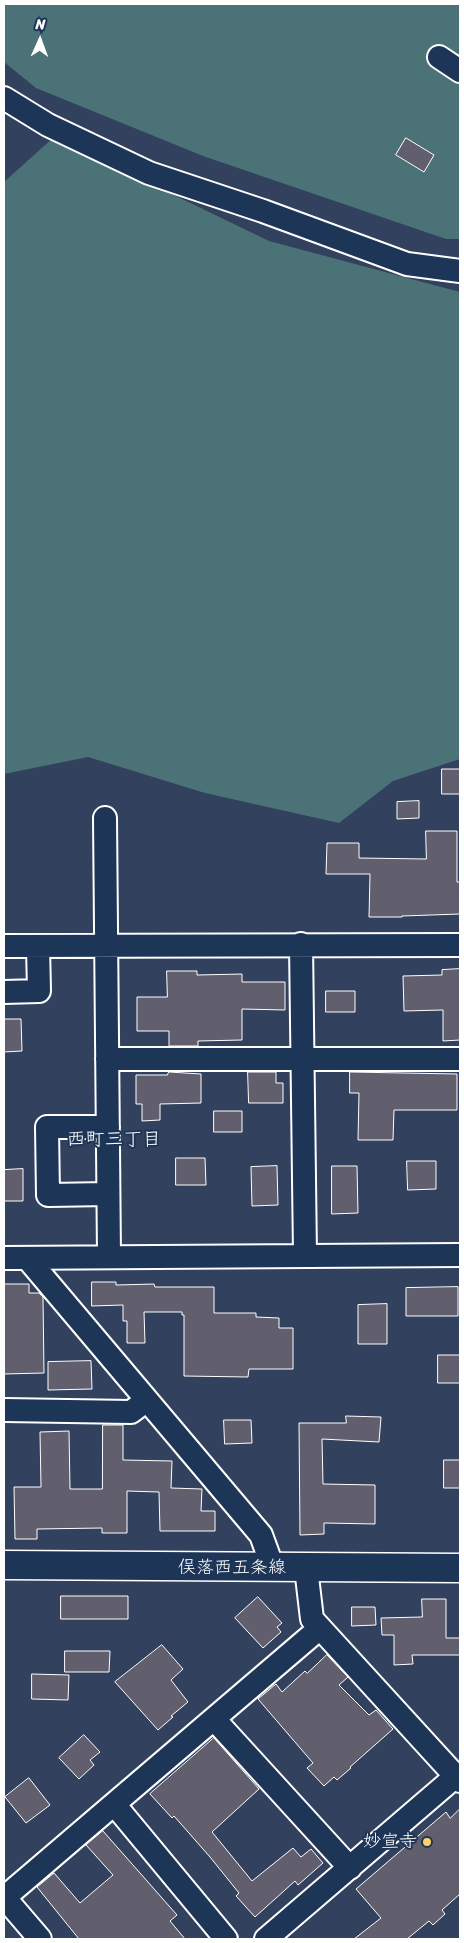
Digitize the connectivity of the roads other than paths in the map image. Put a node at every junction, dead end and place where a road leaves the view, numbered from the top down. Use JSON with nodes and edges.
{"nodes":[{"id":1,"x":439,"y":57,"type":"dead end"},
{"id":2,"x":460,"y":71,"type":"edge"},
{"id":3,"x":4,"y":98,"type":"edge"},
{"id":4,"x":460,"y":271,"type":"edge"},
{"id":5,"x":104,"y":818,"type":"dead end"},
{"id":6,"x":300,"y":944,"type":"junction"},
{"id":7,"x":460,"y":945,"type":"edge"},
{"id":8,"x":4,"y":946,"type":"edge"},
{"id":9,"x":38,"y":946,"type":"junction"},
{"id":10,"x":106,"y":946,"type":"junction"},
{"id":11,"x":4,"y":992,"type":"edge"},
{"id":12,"x":302,"y":1058,"type":"junction"},
{"id":13,"x":107,"y":1059,"type":"junction"},
{"id":14,"x":460,"y":1059,"type":"edge"},
{"id":15,"x":108,"y":1127,"type":"junction"},
{"id":16,"x":108,"y":1194,"type":"junction"},
{"id":17,"x":460,"y":1255,"type":"edge"},
{"id":18,"x":109,"y":1256,"type":"junction"},
{"id":19,"x":304,"y":1256,"type":"junction"},
{"id":20,"x":4,"y":1258,"type":"edge"},
{"id":21,"x":27,"y":1258,"type":"junction"},
{"id":22,"x":147,"y":1400,"type":"junction"},
{"id":23,"x":4,"y":1410,"type":"edge"},
{"id":24,"x":4,"y":1566,"type":"edge"},
{"id":25,"x":273,"y":1568,"type":"junction"},
{"id":26,"x":306,"y":1568,"type":"junction"},
{"id":27,"x":460,"y":1568,"type":"edge"},
{"id":28,"x":320,"y":1628,"type":"junction"},
{"id":29,"x":214,"y":1718,"type":"junction"},
{"id":30,"x":458,"y":1778,"type":"edge"},
{"id":31,"x":114,"y":1804,"type":"junction"},
{"id":32,"x":350,"y":1868,"type":"junction"},
{"id":33,"x":4,"y":1898,"type":"edge"},
{"id":34,"x":40,"y":1939,"type":"edge"},
{"id":35,"x":226,"y":1939,"type":"edge"},
{"id":36,"x":266,"y":1939,"type":"edge"}],
"edges":[{"from":1,"to":2,"type":"street"},
{"from":3,"to":4,"type":"street"},
{"from":5,"to":10,"type":"street"},
{"from":6,"to":7,"type":"street"},
{"from":6,"to":10,"type":"street"},
{"from":6,"to":12,"type":"street"},
{"from":8,"to":9,"type":"street"},
{"from":9,"to":10,"type":"street"},
{"from":9,"to":11,"type":"street"},
{"from":10,"to":13,"type":"street"},
{"from":12,"to":13,"type":"street"},
{"from":12,"to":14,"type":"street"},
{"from":12,"to":19,"type":"street"},
{"from":13,"to":15,"type":"street"},
{"from":15,"to":16,"type":"street"},
{"from":15,"to":16,"type":"street"},
{"from":16,"to":18,"type":"street"},
{"from":17,"to":19,"type":"street"},
{"from":18,"to":19,"type":"street"},
{"from":18,"to":21,"type":"street"},
{"from":20,"to":21,"type":"street"},
{"from":21,"to":22,"type":"street"},
{"from":22,"to":23,"type":"street"},
{"from":22,"to":25,"type":"street"},
{"from":24,"to":25,"type":"main road","name":"俣落西五条線"},
{"from":25,"to":26,"type":"main road","name":"俣落西五条線"},
{"from":26,"to":27,"type":"main road","name":"俣落西五条線"},
{"from":26,"to":28,"type":"street"},
{"from":28,"to":29,"type":"street"},
{"from":28,"to":30,"type":"street"},
{"from":29,"to":31,"type":"street"},
{"from":29,"to":32,"type":"street"},
{"from":30,"to":32,"type":"street"},
{"from":31,"to":33,"type":"street"},
{"from":31,"to":35,"type":"street"},
{"from":32,"to":36,"type":"street"},
{"from":33,"to":34,"type":"street"}]}
